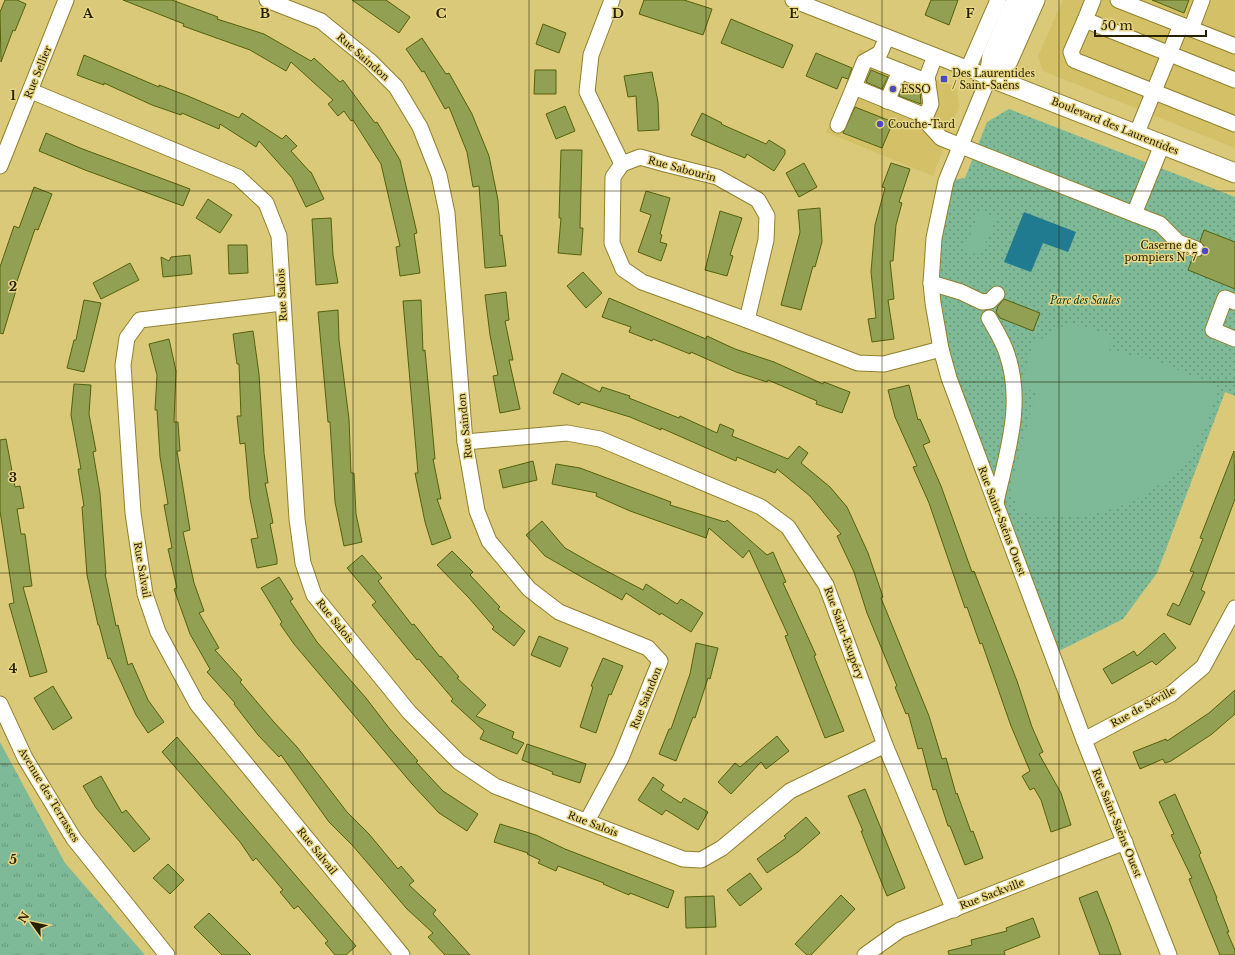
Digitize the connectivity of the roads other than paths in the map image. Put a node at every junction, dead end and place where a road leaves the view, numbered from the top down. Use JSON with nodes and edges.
{"nodes":[{"id":1,"x":66,"y":0,"type":"edge"},
{"id":2,"x":267,"y":0,"type":"edge"},
{"id":3,"x":612,"y":0,"type":"edge"},
{"id":4,"x":793,"y":0,"type":"edge"},
{"id":5,"x":998,"y":0,"type":"edge"},
{"id":6,"x":1016,"y":0,"type":"edge"},
{"id":7,"x":1035,"y":0,"type":"edge"},
{"id":8,"x":1093,"y":0,"type":"edge"},
{"id":9,"x":1118,"y":0,"type":"edge"},
{"id":10,"x":1202,"y":0,"type":"edge"},
{"id":11,"x":1085,"y":20,"type":"junction"},
{"id":12,"x":1186,"y":27,"type":"junction"},
{"id":13,"x":887,"y":37,"type":"junction"},
{"id":14,"x":1235,"y":46,"type":"edge"},
{"id":15,"x":1170,"y":54,"type":"junction"},
{"id":16,"x":936,"y":56,"type":"junction"},
{"id":17,"x":870,"y":59,"type":"junction"},
{"id":18,"x":968,"y":69,"type":"junction"},
{"id":19,"x":900,"y":71,"type":"junction"},
{"id":20,"x":990,"y":77,"type":"junction"},
{"id":21,"x":1235,"y":80,"type":"edge"},
{"id":22,"x":928,"y":82,"type":"junction"},
{"id":23,"x":854,"y":87,"type":"junction"},
{"id":24,"x":31,"y":91,"type":"junction"},
{"id":25,"x":1154,"y":92,"type":"junction"},
{"id":26,"x":887,"y":101,"type":"junction"},
{"id":27,"x":924,"y":120,"type":"junction"},
{"id":28,"x":1235,"y":124,"type":"edge"},
{"id":29,"x":838,"y":125,"type":"dead end"},
{"id":30,"x":1136,"y":135,"type":"junction"},
{"id":31,"x":1162,"y":145,"type":"junction"},
{"id":32,"x":961,"y":146,"type":"junction"},
{"id":33,"x":622,"y":164,"type":"junction"},
{"id":34,"x":0,"y":166,"type":"edge"},
{"id":35,"x":1235,"y":173,"type":"edge"},
{"id":36,"x":1134,"y":214,"type":"junction"},
{"id":37,"x":1196,"y":249,"type":"dead end"},
{"id":38,"x":931,"y":283,"type":"junction"},
{"id":39,"x":998,"y":294,"type":"dead end"},
{"id":40,"x":1235,"y":302,"type":"edge"},
{"id":41,"x":282,"y":303,"type":"junction"},
{"id":42,"x":989,"y":318,"type":"dead end"},
{"id":43,"x":747,"y":320,"type":"junction"},
{"id":44,"x":1235,"y":339,"type":"edge"},
{"id":45,"x":941,"y":348,"type":"junction"},
{"id":46,"x":465,"y":442,"type":"junction"},
{"id":47,"x":996,"y":502,"type":"junction"},
{"id":48,"x":1235,"y":608,"type":"edge"},
{"id":49,"x":0,"y":704,"type":"edge"},
{"id":50,"x":1084,"y":740,"type":"junction"},
{"id":51,"x":885,"y":745,"type":"junction"},
{"id":52,"x":587,"y":821,"type":"junction"},
{"id":53,"x":1125,"y":842,"type":"junction"},
{"id":54,"x":954,"y":910,"type":"junction"},
{"id":55,"x":398,"y":954,"type":"edge"},
{"id":56,"x":167,"y":955,"type":"edge"},
{"id":57,"x":865,"y":955,"type":"edge"},
{"id":58,"x":1169,"y":955,"type":"edge"}],
"edges":[{"from":1,"to":24,"type":"street","name":"Rue Sellier"},
{"from":2,"to":46,"type":"street","name":"Rue Saindon"},
{"from":3,"to":33,"type":"street"},
{"from":4,"to":13,"type":"street","name":"Boulevard des Laurentides"},
{"from":5,"to":18,"type":"street"},
{"from":6,"to":20,"type":"main road"},
{"from":7,"to":20,"type":"main road"},
{"from":8,"to":11,"type":"street"},
{"from":9,"to":12,"type":"street"},
{"from":10,"to":12,"type":"street"},
{"from":11,"to":15,"type":"street"},
{"from":11,"to":25,"type":"street"},
{"from":12,"to":14,"type":"street"},
{"from":12,"to":15,"type":"street"},
{"from":13,"to":16,"type":"street","name":"Boulevard des Laurentides"},
{"from":13,"to":17,"type":"street"},
{"from":15,"to":21,"type":"street"},
{"from":15,"to":25,"type":"street"},
{"from":16,"to":18,"type":"street","name":"Boulevard des Laurentides"},
{"from":16,"to":22,"type":"street"},
{"from":17,"to":19,"type":"street"},
{"from":17,"to":23,"type":"street"},
{"from":18,"to":20,"type":"street","name":"Boulevard des Laurentides"},
{"from":19,"to":22,"type":"street"},
{"from":19,"to":26,"type":"street"},
{"from":20,"to":30,"type":"main road","name":"Boulevard des Laurentides"},
{"from":20,"to":32,"type":"street","name":"Rue Saint-Saëns Ouest"},
{"from":22,"to":27,"type":"street"},
{"from":23,"to":26,"type":"street"},
{"from":23,"to":29,"type":"street"},
{"from":24,"to":34,"type":"street","name":"Rue Sellier"},
{"from":24,"to":41,"type":"street","name":"Rue Salois"},
{"from":25,"to":28,"type":"street"},
{"from":25,"to":30,"type":"street"},
{"from":26,"to":27,"type":"street"},
{"from":27,"to":32,"type":"street"},
{"from":30,"to":31,"type":"main road","name":"Boulevard des Laurentides"},
{"from":31,"to":35,"type":"main road","name":"Boulevard des Laurentides"},
{"from":31,"to":36,"type":"street"},
{"from":32,"to":36,"type":"street"},
{"from":32,"to":38,"type":"street","name":"Rue Saint-Saëns Ouest"},
{"from":33,"to":43,"type":"street"},
{"from":33,"to":43,"type":"street","name":"Rue Sabourin"},
{"from":36,"to":37,"type":"street"},
{"from":38,"to":39,"type":"street"},
{"from":38,"to":45,"type":"street","name":"Rue Saint-Saëns Ouest"},
{"from":40,"to":44,"type":"street"},
{"from":41,"to":52,"type":"street","name":"Rue Salois"},
{"from":41,"to":55,"type":"street","name":"Rue Salvail"},
{"from":42,"to":47,"type":"street"},
{"from":43,"to":45,"type":"street"},
{"from":45,"to":47,"type":"street","name":"Rue Saint-Saëns Ouest"},
{"from":46,"to":51,"type":"street","name":"Rue Saint-Exupéry"},
{"from":46,"to":52,"type":"street","name":"Rue Saindon"},
{"from":47,"to":50,"type":"street","name":"Rue Saint-Saëns Ouest"},
{"from":48,"to":50,"type":"street","name":"Rue de Séville"},
{"from":49,"to":56,"type":"street","name":"Avenue des Terrasses"},
{"from":50,"to":53,"type":"street","name":"Rue Saint-Saëns Ouest"},
{"from":51,"to":52,"type":"street","name":"Rue Salois"},
{"from":51,"to":54,"type":"street","name":"Rue Saint-Exupéry"},
{"from":53,"to":54,"type":"street","name":"Rue Sackville"},
{"from":53,"to":58,"type":"street","name":"Rue Saint-Saëns Ouest"},
{"from":54,"to":57,"type":"street","name":"Rue Sackville"}]}
